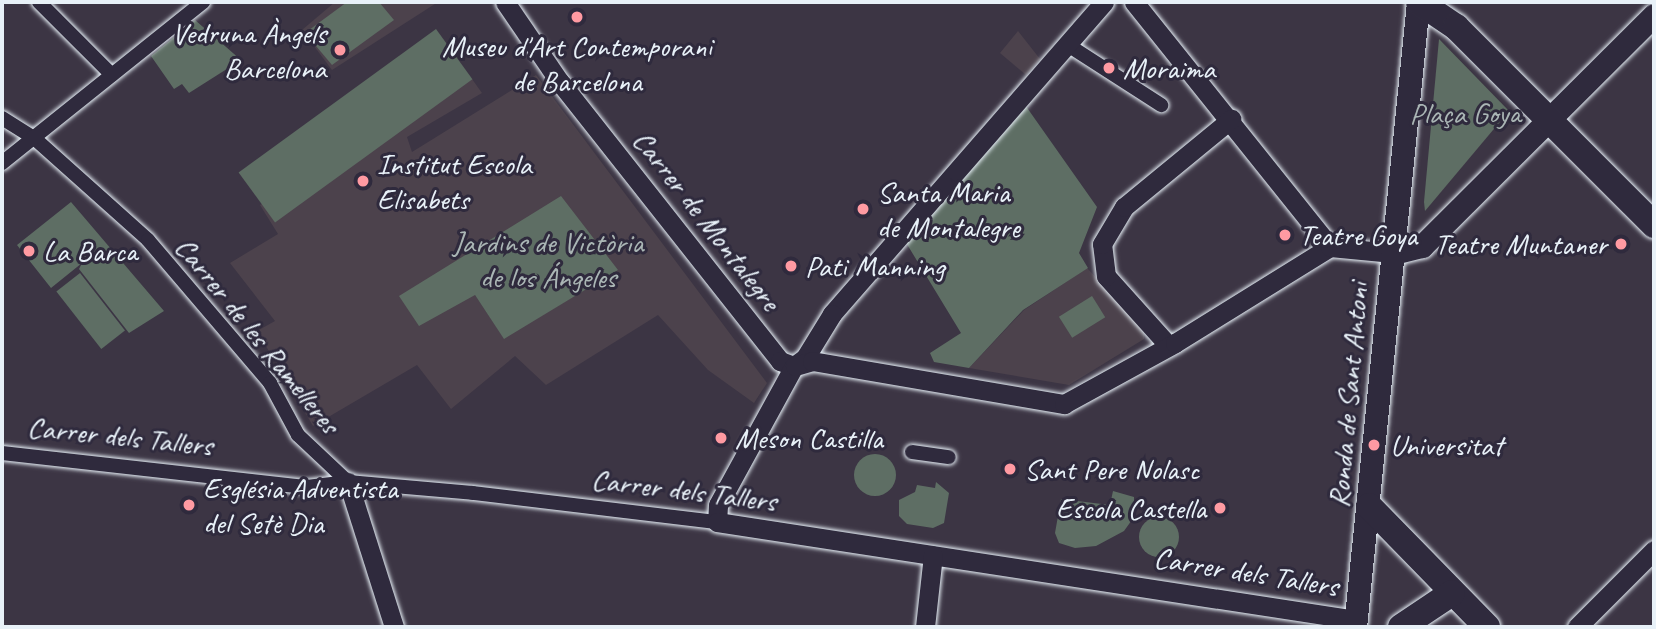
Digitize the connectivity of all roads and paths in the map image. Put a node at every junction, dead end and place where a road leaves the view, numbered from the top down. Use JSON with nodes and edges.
{"nodes":[{"id":1,"x":39,"y":2,"type":"edge"},
{"id":2,"x":203,"y":2,"type":"edge"},
{"id":3,"x":505,"y":2,"type":"edge"},
{"id":4,"x":1104,"y":2,"type":"edge"},
{"id":5,"x":1134,"y":2,"type":"edge"},
{"id":6,"x":1418,"y":2,"type":"edge"},
{"id":7,"x":1654,"y":15,"type":"edge"},
{"id":8,"x":1068,"y":45,"type":"dead end"},
{"id":9,"x":112,"y":75,"type":"junction"},
{"id":10,"x":1161,"y":105,"type":"dead end"},
{"id":11,"x":2,"y":118,"type":"edge"},
{"id":12,"x":1231,"y":119,"type":"junction"},
{"id":13,"x":1551,"y":121,"type":"junction"},
{"id":14,"x":33,"y":137,"type":"junction"},
{"id":15,"x":2,"y":163,"type":"edge"},
{"id":16,"x":1654,"y":225,"type":"edge"},
{"id":17,"x":1330,"y":247,"type":"junction"},
{"id":18,"x":1393,"y":253,"type":"junction"},
{"id":19,"x":1170,"y":346,"type":"junction"},
{"id":20,"x":794,"y":366,"type":"junction"},
{"id":21,"x":912,"y":452,"type":"dead end"},
{"id":22,"x":2,"y":453,"type":"edge"},
{"id":23,"x":948,"y":457,"type":"dead end"},
{"id":24,"x":348,"y":482,"type":"junction"},
{"id":25,"x":1369,"y":506,"type":"junction"},
{"id":26,"x":718,"y":522,"type":"junction"},
{"id":27,"x":1654,"y":550,"type":"edge"},
{"id":28,"x":933,"y":555,"type":"junction"},
{"id":29,"x":1452,"y":593,"type":"junction"},
{"id":30,"x":1355,"y":624,"type":"edge"},
{"id":31,"x":394,"y":627,"type":"edge"},
{"id":32,"x":925,"y":627,"type":"edge"},
{"id":33,"x":1401,"y":627,"type":"edge"},
{"id":34,"x":1487,"y":627,"type":"edge"},
{"id":35,"x":1577,"y":627,"type":"edge"}],
"edges":[{"from":1,"to":9,"type":"street"},
{"from":2,"to":9,"type":"street"},
{"from":3,"to":20,"type":"street","name":"Carrer de Montalegre"},
{"from":4,"to":20,"type":"street"},
{"from":5,"to":12,"type":"street"},
{"from":6,"to":13,"type":"main road"},
{"from":6,"to":18,"type":"street","name":"Ronda de Sant Antoni"},
{"from":7,"to":13,"type":"street"},
{"from":8,"to":10,"type":"street"},
{"from":9,"to":14,"type":"street"},
{"from":11,"to":14,"type":"street","name":"Carrer de les Ramelleres"},
{"from":12,"to":17,"type":"street"},
{"from":12,"to":19,"type":"street"},
{"from":13,"to":16,"type":"main road"},
{"from":13,"to":18,"type":"street"},
{"from":14,"to":15,"type":"street"},
{"from":14,"to":24,"type":"street","name":"Carrer de les Ramelleres"},
{"from":17,"to":18,"type":"street"},
{"from":17,"to":19,"type":"street"},
{"from":18,"to":25,"type":"street","name":"Ronda de Sant Antoni"},
{"from":19,"to":20,"type":"street"},
{"from":20,"to":26,"type":"street"},
{"from":21,"to":23,"type":"street"},
{"from":22,"to":24,"type":"street","name":"Carrer dels Tallers"},
{"from":24,"to":26,"type":"street","name":"Carrer dels Tallers"},
{"from":24,"to":31,"type":"street"},
{"from":25,"to":29,"type":"main road"},
{"from":25,"to":30,"type":"street","name":"Ronda de Sant Antoni"},
{"from":26,"to":28,"type":"street","name":"Carrer dels Tallers"},
{"from":27,"to":35,"type":"street"},
{"from":28,"to":30,"type":"street","name":"Carrer dels Tallers"},
{"from":28,"to":32,"type":"street"},
{"from":29,"to":33,"type":"main road"},
{"from":29,"to":34,"type":"main road"}]}
